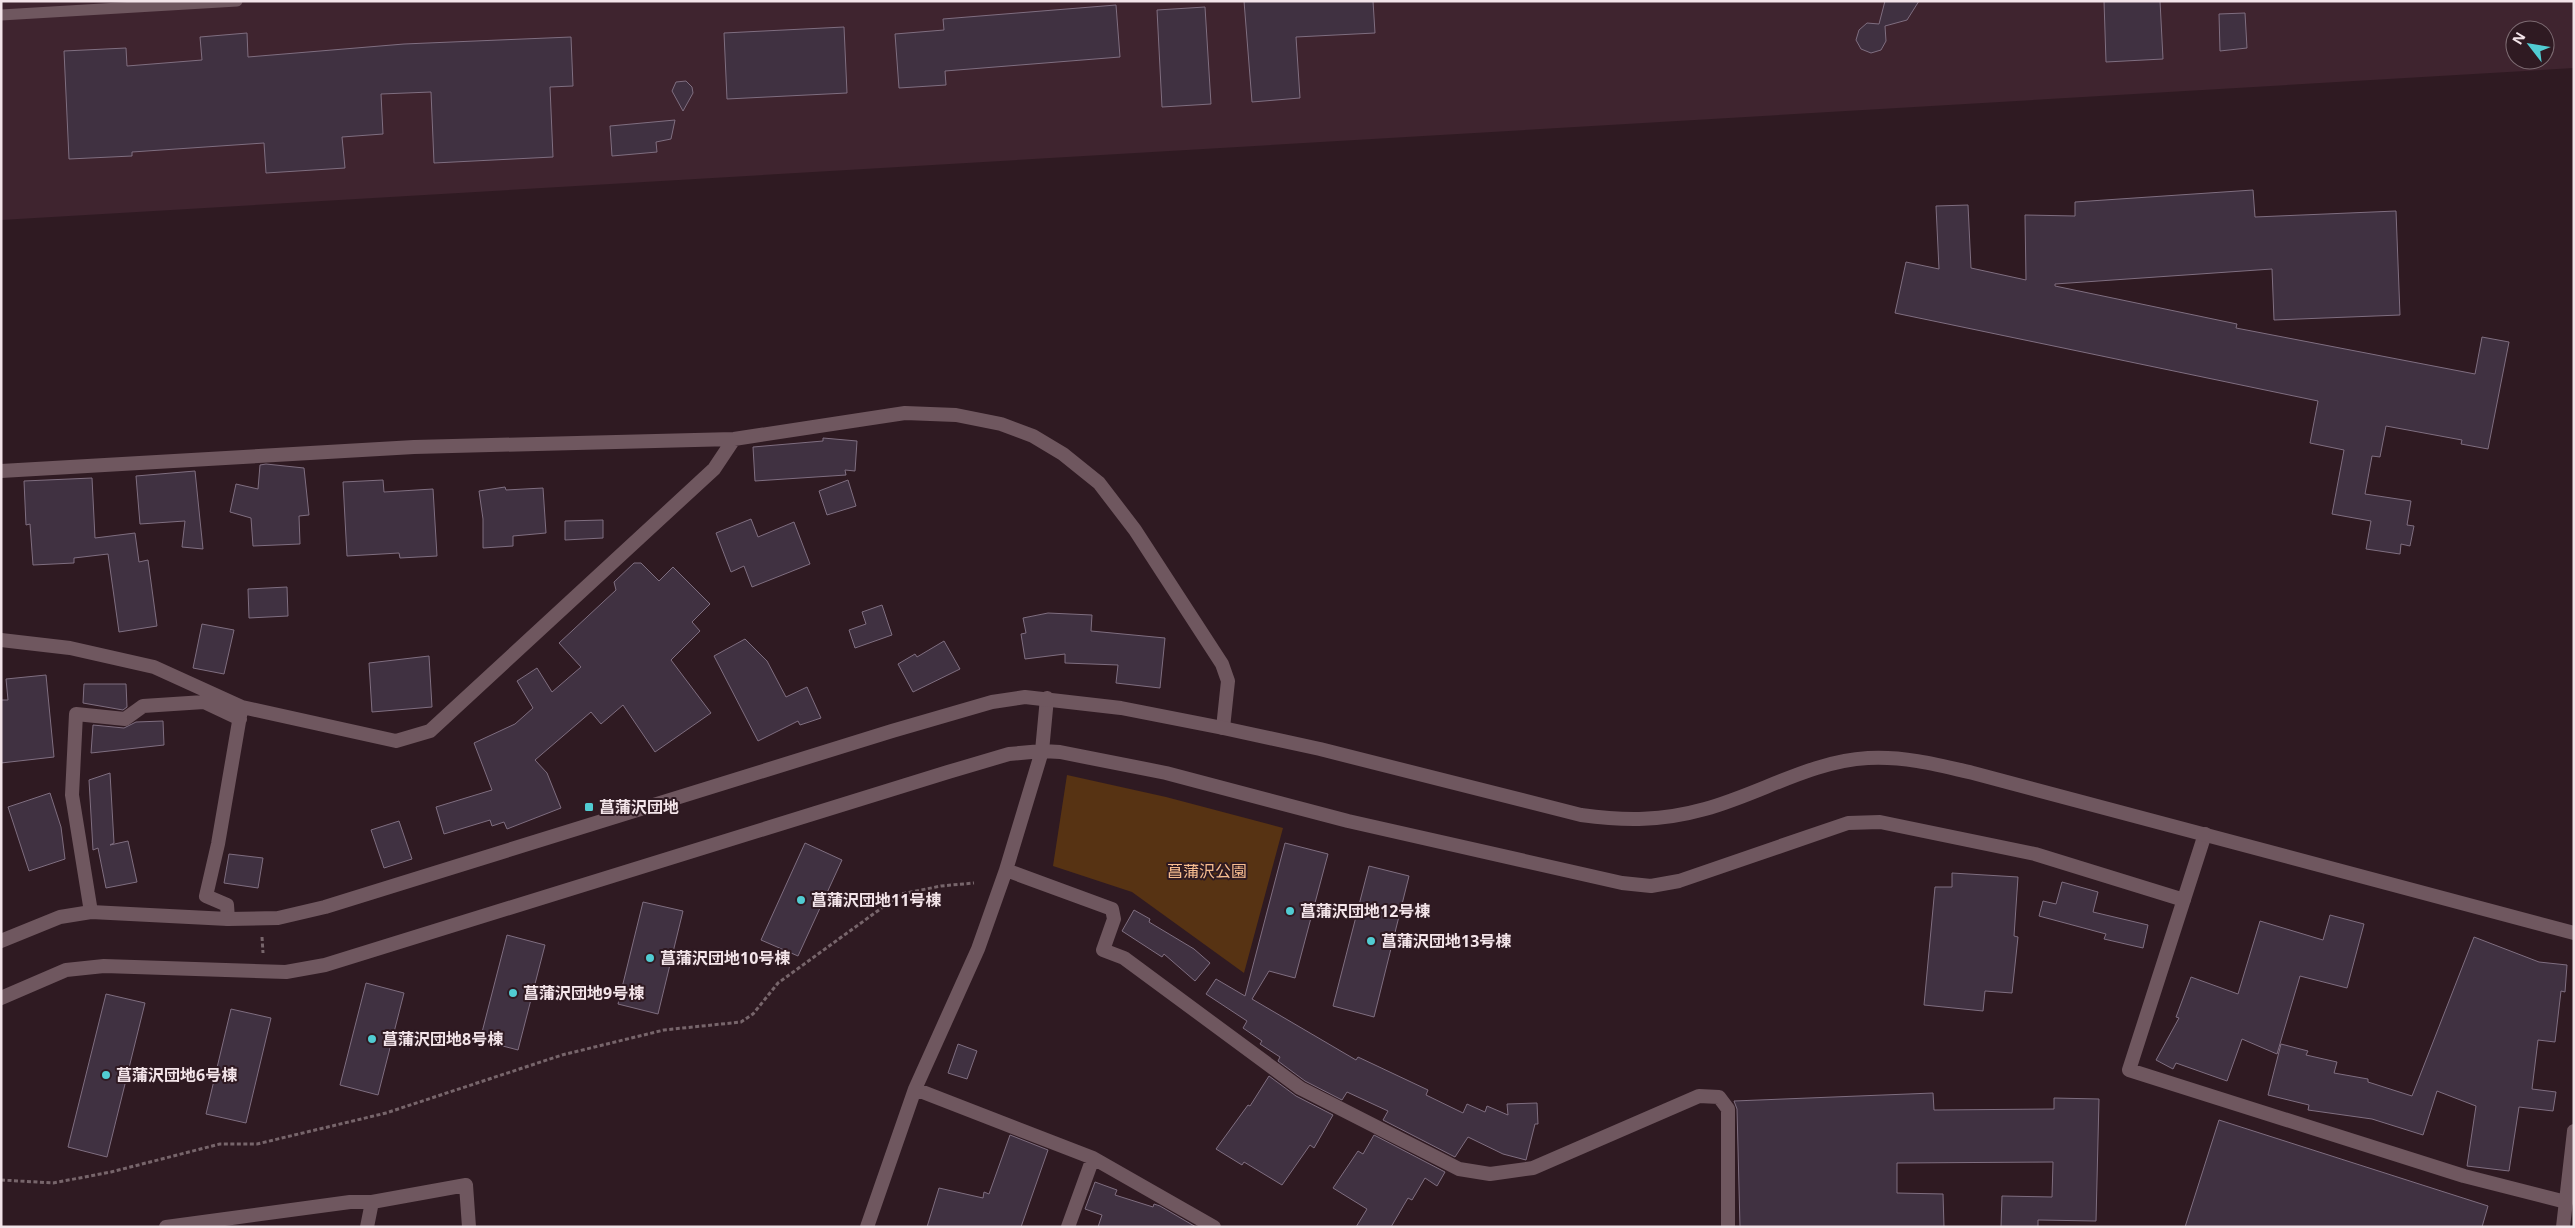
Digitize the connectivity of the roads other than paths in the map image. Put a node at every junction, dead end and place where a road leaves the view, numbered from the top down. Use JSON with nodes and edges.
{"nodes":[{"id":1,"x":237,"y":1,"type":"edge"},
{"id":2,"x":1,"y":15,"type":"edge"},
{"id":3,"x":734,"y":439,"type":"junction"},
{"id":4,"x":1,"y":471,"type":"edge"},
{"id":5,"x":1,"y":640,"type":"edge"},
{"id":6,"x":1047,"y":698,"type":"junction"},
{"id":7,"x":241,"y":713,"type":"junction"},
{"id":8,"x":1223,"y":728,"type":"junction"},
{"id":9,"x":1042,"y":751,"type":"junction"},
{"id":10,"x":2205,"y":834,"type":"junction"},
{"id":11,"x":1006,"y":870,"type":"junction"},
{"id":12,"x":2184,"y":900,"type":"junction"},
{"id":13,"x":91,"y":912,"type":"junction"},
{"id":14,"x":228,"y":918,"type":"junction"},
{"id":15,"x":2574,"y":933,"type":"edge"},
{"id":16,"x":1,"y":941,"type":"edge"},
{"id":17,"x":1,"y":998,"type":"edge"},
{"id":18,"x":915,"y":1089,"type":"junction"},
{"id":19,"x":2574,"y":1131,"type":"edge"},
{"id":20,"x":2572,"y":1155,"type":"edge"},
{"id":21,"x":1093,"y":1158,"type":"junction"},
{"id":22,"x":372,"y":1202,"type":"junction"},
{"id":23,"x":2566,"y":1202,"type":"junction"},
{"id":24,"x":167,"y":1227,"type":"edge"},
{"id":25,"x":367,"y":1227,"type":"edge"},
{"id":26,"x":469,"y":1227,"type":"edge"},
{"id":27,"x":867,"y":1227,"type":"edge"},
{"id":28,"x":1068,"y":1227,"type":"edge"},
{"id":29,"x":1214,"y":1227,"type":"edge"},
{"id":30,"x":1728,"y":1227,"type":"edge"},
{"id":31,"x":2563,"y":1227,"type":"edge"}],
"edges":[{"from":1,"to":2,"type":"lane"},
{"from":3,"to":4,"type":"street"},
{"from":3,"to":7,"type":"street"},
{"from":3,"to":8,"type":"street"},
{"from":5,"to":7,"type":"street"},
{"from":6,"to":8,"type":"street"},
{"from":6,"to":9,"type":"street"},
{"from":6,"to":14,"type":"street"},
{"from":7,"to":13,"type":"street"},
{"from":7,"to":14,"type":"street"},
{"from":8,"to":10,"type":"street"},
{"from":9,"to":11,"type":"street"},
{"from":9,"to":12,"type":"street"},
{"from":9,"to":17,"type":"street"},
{"from":10,"to":12,"type":"street"},
{"from":10,"to":15,"type":"street"},
{"from":11,"to":18,"type":"street"},
{"from":11,"to":30,"type":"street"},
{"from":12,"to":23,"type":"street"},
{"from":13,"to":14,"type":"street"},
{"from":13,"to":16,"type":"street"},
{"from":18,"to":21,"type":"street"},
{"from":18,"to":27,"type":"street"},
{"from":19,"to":20,"type":"street"},
{"from":20,"to":23,"type":"street"},
{"from":21,"to":28,"type":"street"},
{"from":21,"to":29,"type":"street"},
{"from":22,"to":24,"type":"street"},
{"from":22,"to":25,"type":"street"},
{"from":22,"to":26,"type":"street"},
{"from":23,"to":31,"type":"street"}]}
